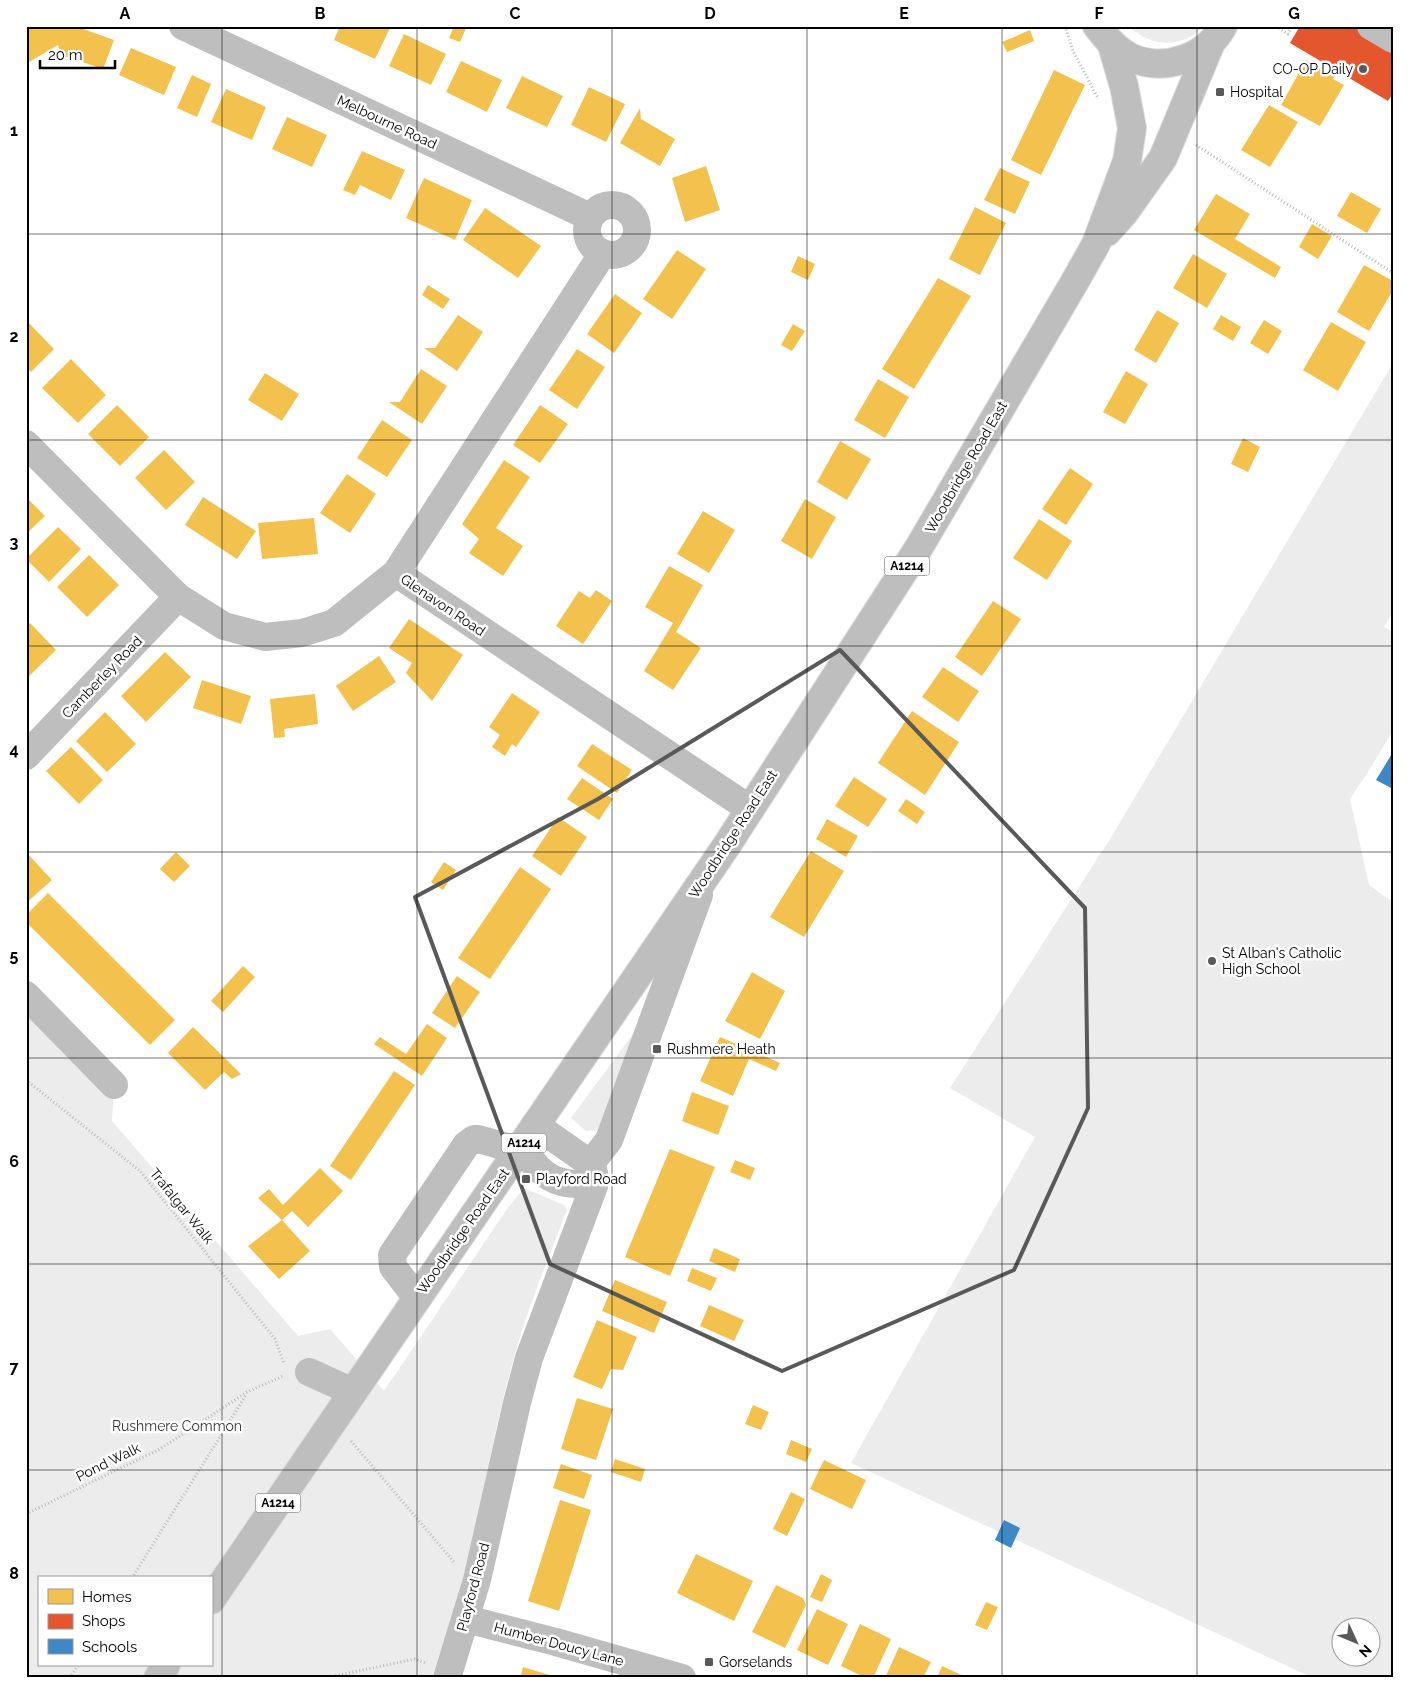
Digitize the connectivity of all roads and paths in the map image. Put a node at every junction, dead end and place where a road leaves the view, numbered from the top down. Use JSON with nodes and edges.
{"nodes":[{"id":1,"x":183,"y":26,"type":"edge"},
{"id":2,"x":1065,"y":26,"type":"edge"},
{"id":3,"x":1276,"y":26,"type":"edge"},
{"id":4,"x":1292,"y":26,"type":"edge"},
{"id":5,"x":1371,"y":26,"type":"edge"},
{"id":6,"x":1104,"y":36,"type":"edge"},
{"id":7,"x":1216,"y":36,"type":"edge"},
{"id":8,"x":1393,"y":39,"type":"edge"},
{"id":9,"x":1098,"y":99,"type":"dead end"},
{"id":10,"x":1188,"y":139,"type":"dead end"},
{"id":11,"x":590,"y":217,"type":"junction"},
{"id":12,"x":1096,"y":244,"type":"junction"},
{"id":13,"x":603,"y":253,"type":"junction"},
{"id":14,"x":1393,"y":273,"type":"edge"},
{"id":15,"x":26,"y":444,"type":"edge"},
{"id":16,"x":396,"y":573,"type":"junction"},
{"id":17,"x":178,"y":597,"type":"junction"},
{"id":18,"x":26,"y":756,"type":"edge"},
{"id":19,"x":750,"y":809,"type":"junction"},
{"id":20,"x":704,"y":879,"type":"junction"},
{"id":21,"x":26,"y":995,"type":"edge"},
{"id":22,"x":26,"y":1080,"type":"edge"},
{"id":23,"x":114,"y":1085,"type":"dead end"},
{"id":24,"x":525,"y":1140,"type":"junction"},
{"id":25,"x":591,"y":1173,"type":"junction"},
{"id":26,"x":417,"y":1298,"type":"junction"},
{"id":27,"x":309,"y":1372,"type":"dead end"},
{"id":28,"x":247,"y":1392,"type":"junction"},
{"id":29,"x":348,"y":1400,"type":"junction"},
{"id":30,"x":347,"y":1435,"type":"dead end"},
{"id":31,"x":26,"y":1514,"type":"edge"},
{"id":32,"x":455,"y":1563,"type":"dead end"},
{"id":33,"x":133,"y":1576,"type":"edge"},
{"id":34,"x":212,"y":1599,"type":"edge"},
{"id":35,"x":466,"y":1619,"type":"junction"},
{"id":36,"x":77,"y":1666,"type":"edge"},
{"id":37,"x":165,"y":1666,"type":"edge"},
{"id":38,"x":448,"y":1675,"type":"edge"},
{"id":39,"x":70,"y":1678,"type":"edge"},
{"id":40,"x":158,"y":1678,"type":"edge"},
{"id":41,"x":325,"y":1678,"type":"edge"},
{"id":42,"x":682,"y":1678,"type":"edge"}],
"edges":[{"from":1,"to":11,"type":"street","name":"Melbourne Road"},
{"from":2,"to":9,"type":"path"},
{"from":3,"to":4,"type":"path"},
{"from":5,"to":8,"type":"street"},
{"from":6,"to":7,"type":"street","name":"Woodbridge Road East"},
{"from":6,"to":12,"type":"street","name":"Woodbridge Road East"},
{"from":7,"to":12,"type":"street","name":"Woodbridge Road East"},
{"from":10,"to":14,"type":"path"},
{"from":11,"to":13,"type":"street"},
{"from":11,"to":13,"type":"street"},
{"from":12,"to":19,"type":"street","name":"Woodbridge Road East","number":"A1214"},
{"from":13,"to":16,"type":"street"},
{"from":15,"to":17,"type":"street","name":"Glenavon Road"},
{"from":16,"to":17,"type":"street","name":"Glenavon Road"},
{"from":16,"to":19,"type":"street","name":"Glenavon Road"},
{"from":17,"to":18,"type":"street","name":"Camberley Road"},
{"from":19,"to":20,"type":"street","name":"Woodbridge Road East","number":"A1214"},
{"from":20,"to":24,"type":"street","name":"Woodbridge Road East","number":"A1214"},
{"from":20,"to":25,"type":"street","name":"Playford Road"},
{"from":21,"to":23,"type":"street"},
{"from":22,"to":28,"type":"path","name":"Trafalgar Walk"},
{"from":24,"to":25,"type":"street"},
{"from":24,"to":26,"type":"street","name":"Woodbridge Road East","number":"A1214"},
{"from":24,"to":26,"type":"street"},
{"from":25,"to":35,"type":"street","name":"Playford Road"},
{"from":26,"to":29,"type":"street","name":"Woodbridge Road East","number":"A1214"},
{"from":27,"to":29,"type":"street"},
{"from":28,"to":31,"type":"path","name":"Pond Walk"},
{"from":28,"to":33,"type":"path"},
{"from":29,"to":34,"type":"street","number":"A1214"},
{"from":30,"to":32,"type":"path"},
{"from":35,"to":38,"type":"street","name":"Playford Road"},
{"from":35,"to":42,"type":"street","name":"Humber Doucy Lane"},
{"from":36,"to":39,"type":"path"},
{"from":37,"to":40,"type":"street"},
{"from":38,"to":41,"type":"path"}]}
